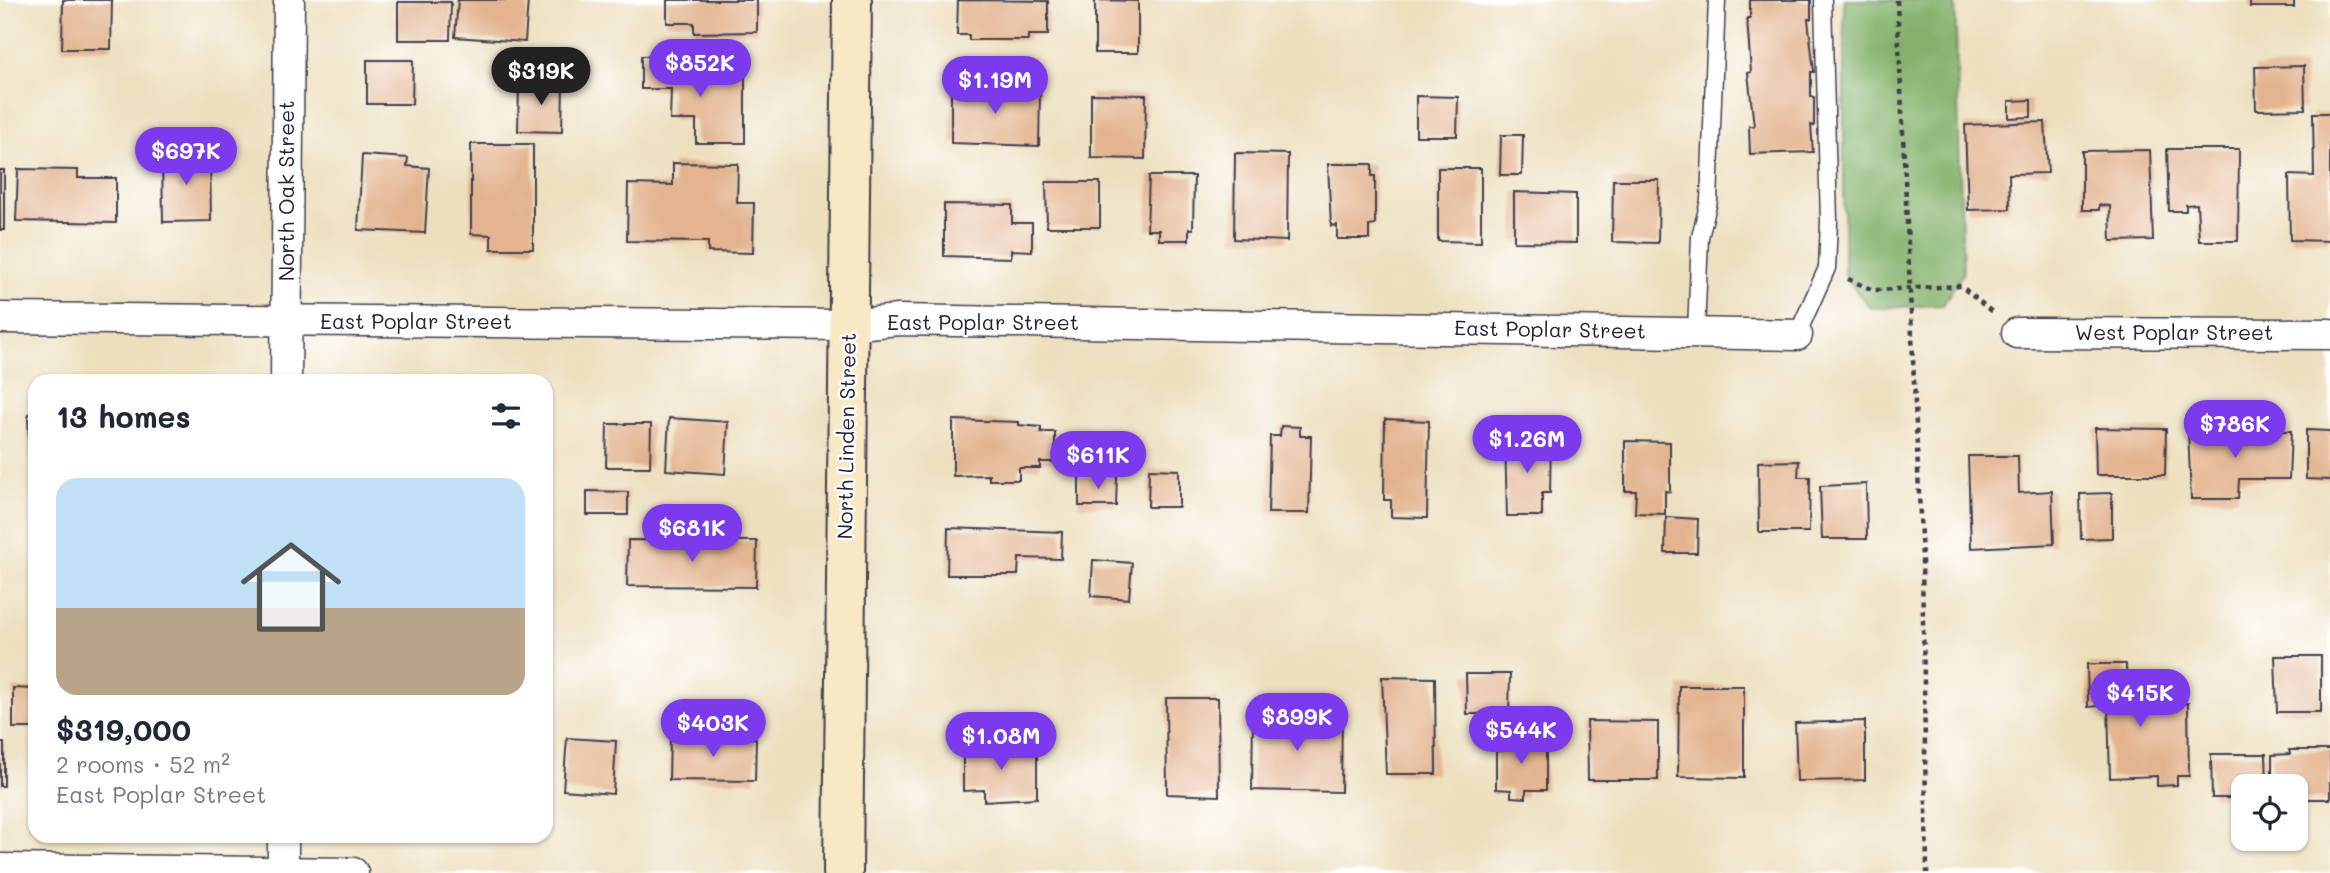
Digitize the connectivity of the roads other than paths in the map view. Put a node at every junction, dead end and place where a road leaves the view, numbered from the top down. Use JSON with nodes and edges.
{"nodes":[{"id":1,"x":289,"y":0,"type":"edge"},
{"id":2,"x":852,"y":0,"type":"edge"},
{"id":3,"x":1717,"y":0,"type":"edge"},
{"id":4,"x":1823,"y":0,"type":"edge"},
{"id":5,"x":0,"y":318,"type":"edge"},
{"id":6,"x":286,"y":321,"type":"junction"},
{"id":7,"x":848,"y":325,"type":"junction"},
{"id":8,"x":1696,"y":332,"type":"junction"},
{"id":9,"x":2017,"y":333,"type":"road end"},
{"id":10,"x":2330,"y":334,"type":"edge"},
{"id":11,"x":1797,"y":335,"type":"joint"},
{"id":12,"x":286,"y":374,"type":"edge"},
{"id":13,"x":284,"y":843,"type":"edge"},
{"id":14,"x":0,"y":869,"type":"edge"},
{"id":15,"x":283,"y":873,"type":"edge"},
{"id":16,"x":354,"y":873,"type":"edge"},
{"id":17,"x":843,"y":873,"type":"edge"}],
"edges":[{"from":1,"to":6,"type":"street","name":"North Oak Street"},
{"from":2,"to":7,"type":"main road","name":"North Linden Street"},
{"from":3,"to":8,"type":"lane"},
{"from":4,"to":11,"type":"lane"},
{"from":5,"to":6,"type":"street","name":"East Poplar Street"},
{"from":6,"to":7,"type":"street","name":"East Poplar Street"},
{"from":6,"to":12,"type":"street","name":"North Oak Street"},
{"from":7,"to":8,"type":"street","name":"East Poplar Street"},
{"from":7,"to":17,"type":"main road","name":"North Linden Street"},
{"from":8,"to":11,"type":"street","name":"East Poplar Street"},
{"from":9,"to":10,"type":"street","name":"West Poplar Street"},
{"from":13,"to":15,"type":"street"},
{"from":14,"to":15,"type":"street"},
{"from":15,"to":16,"type":"street"}]}
